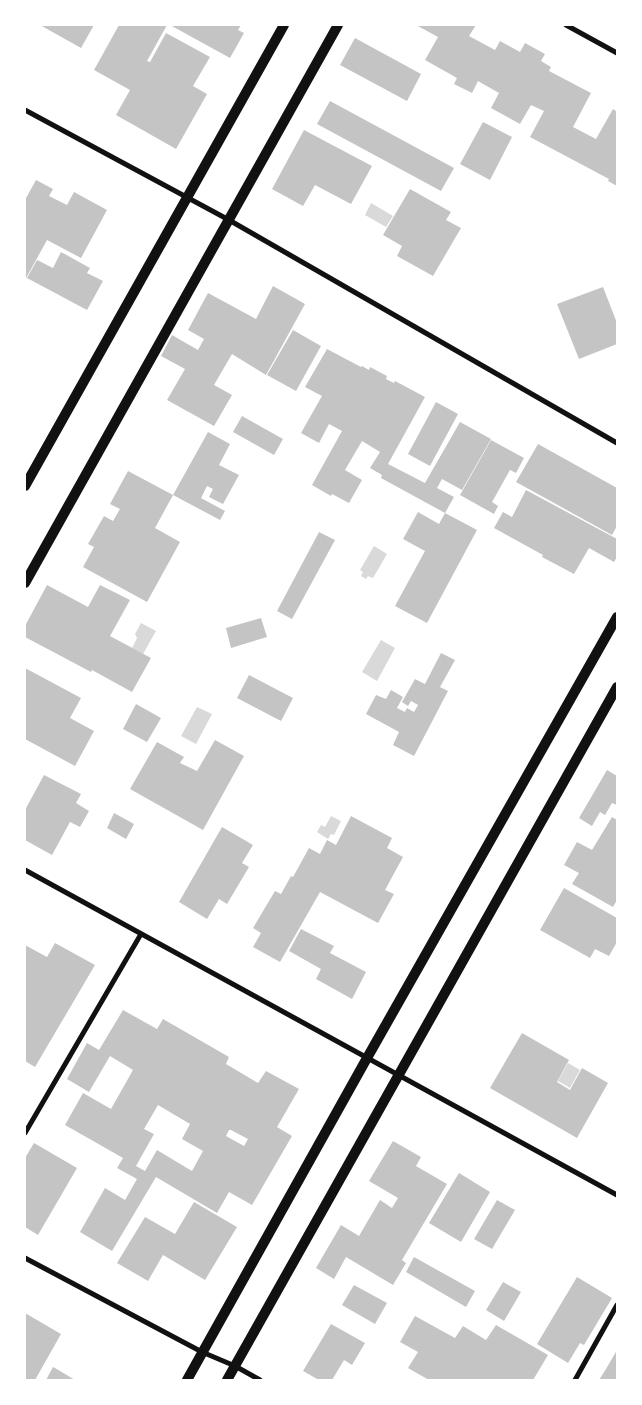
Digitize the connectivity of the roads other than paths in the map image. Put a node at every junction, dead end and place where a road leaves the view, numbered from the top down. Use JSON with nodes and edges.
{"nodes":[{"id":1,"x":284,"y":25,"type":"edge"},
{"id":2,"x":338,"y":25,"type":"edge"},
{"id":3,"x":566,"y":25,"type":"edge"},
{"id":4,"x":617,"y":54,"type":"edge"},
{"id":5,"x":25,"y":110,"type":"edge"},
{"id":6,"x":187,"y":198,"type":"junction"},
{"id":7,"x":229,"y":220,"type":"junction"},
{"id":8,"x":617,"y":443,"type":"edge"},
{"id":9,"x":25,"y":486,"type":"edge"},
{"id":10,"x":25,"y":583,"type":"edge"},
{"id":11,"x":617,"y":617,"type":"edge"},
{"id":12,"x":617,"y":687,"type":"edge"},
{"id":13,"x":25,"y":870,"type":"edge"},
{"id":14,"x":141,"y":934,"type":"junction"},
{"id":15,"x":367,"y":1058,"type":"junction"},
{"id":16,"x":398,"y":1076,"type":"junction"},
{"id":17,"x":25,"y":1133,"type":"edge"},
{"id":18,"x":617,"y":1195,"type":"edge"},
{"id":19,"x":25,"y":1258,"type":"edge"},
{"id":20,"x":617,"y":1304,"type":"edge"},
{"id":21,"x":202,"y":1352,"type":"junction"},
{"id":22,"x":235,"y":1366,"type":"junction"},
{"id":23,"x":187,"y":1380,"type":"edge"},
{"id":24,"x":227,"y":1380,"type":"edge"},
{"id":25,"x":260,"y":1380,"type":"edge"},
{"id":26,"x":575,"y":1380,"type":"edge"}],
"edges":[{"from":1,"to":6,"type":"main road"},
{"from":2,"to":7,"type":"main road"},
{"from":3,"to":4,"type":"street"},
{"from":5,"to":6,"type":"street"},
{"from":6,"to":7,"type":"street"},
{"from":6,"to":9,"type":"main road"},
{"from":7,"to":8,"type":"street"},
{"from":7,"to":10,"type":"main road"},
{"from":11,"to":15,"type":"main road"},
{"from":12,"to":16,"type":"main road"},
{"from":13,"to":14,"type":"street"},
{"from":14,"to":15,"type":"street"},
{"from":14,"to":17,"type":"street"},
{"from":15,"to":16,"type":"street"},
{"from":15,"to":21,"type":"main road"},
{"from":16,"to":18,"type":"street"},
{"from":16,"to":22,"type":"main road"},
{"from":19,"to":21,"type":"street"},
{"from":20,"to":26,"type":"street"},
{"from":21,"to":22,"type":"street"},
{"from":21,"to":23,"type":"main road"},
{"from":22,"to":24,"type":"main road"},
{"from":22,"to":25,"type":"street"}]}
